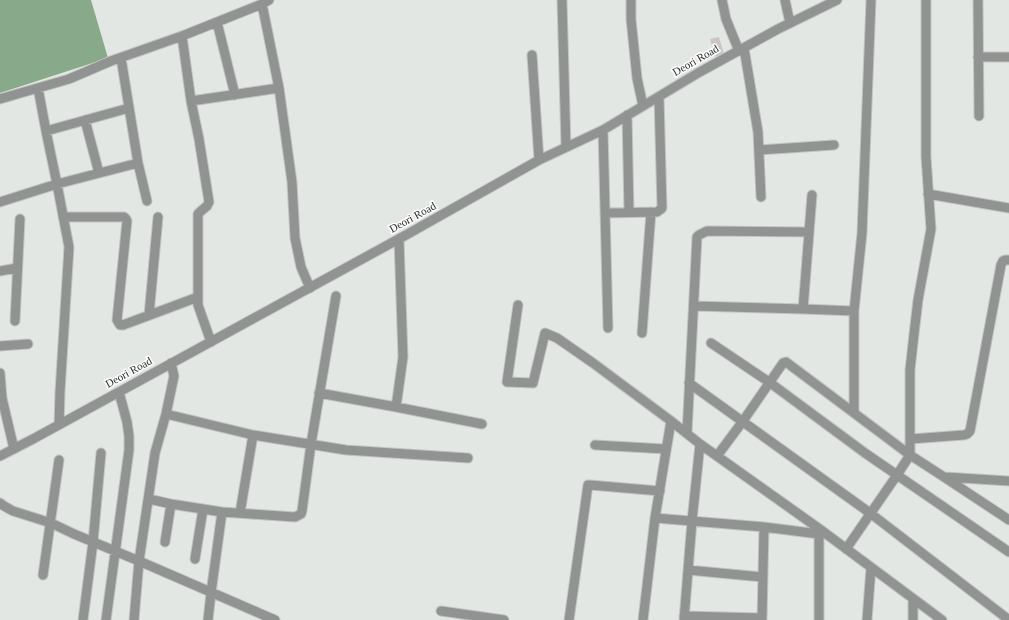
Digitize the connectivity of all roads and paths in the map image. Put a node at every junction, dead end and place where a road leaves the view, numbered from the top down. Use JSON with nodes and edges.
{"nodes":[{"id":1,"x":562,"y":0,"type":"edge"},
{"id":2,"x":631,"y":0,"type":"edge"},
{"id":3,"x":722,"y":0,"type":"edge"},
{"id":4,"x":785,"y":0,"type":"edge"},
{"id":5,"x":837,"y":0,"type":"edge"},
{"id":6,"x":871,"y":0,"type":"edge"},
{"id":7,"x":926,"y":0,"type":"edge"},
{"id":8,"x":978,"y":0,"type":"edge"},
{"id":9,"x":265,"y":2,"type":"edge"},
{"id":10,"x":218,"y":22,"type":"junction"},
{"id":11,"x":790,"y":23,"type":"junction"},
{"id":12,"x":182,"y":36,"type":"junction"},
{"id":13,"x":741,"y":50,"type":"junction"},
{"id":14,"x":532,"y":56,"type":"dead end"},
{"id":15,"x":978,"y":57,"type":"junction"},
{"id":16,"x":1009,"y":57,"type":"edge"},
{"id":17,"x":121,"y":58,"type":"junction"},
{"id":18,"x":38,"y":88,"type":"junction"},
{"id":19,"x":278,"y":88,"type":"junction"},
{"id":20,"x":235,"y":94,"type":"junction"},
{"id":21,"x":659,"y":97,"type":"junction"},
{"id":22,"x":0,"y":99,"type":"edge"},
{"id":23,"x":191,"y":101,"type":"junction"},
{"id":24,"x":643,"y":106,"type":"junction"},
{"id":25,"x":129,"y":108,"type":"junction"},
{"id":26,"x":628,"y":116,"type":"junction"},
{"id":27,"x":979,"y":116,"type":"dead end"},
{"id":28,"x":85,"y":120,"type":"junction"},
{"id":29,"x":603,"y":130,"type":"junction"},
{"id":30,"x":46,"y":131,"type":"junction"},
{"id":31,"x":834,"y":146,"type":"dead end"},
{"id":32,"x":566,"y":148,"type":"junction"},
{"id":33,"x":759,"y":150,"type":"junction"},
{"id":34,"x":539,"y":160,"type":"junction"},
{"id":35,"x":138,"y":163,"type":"junction"},
{"id":36,"x":99,"y":173,"type":"junction"},
{"id":37,"x":57,"y":184,"type":"junction"},
{"id":38,"x":928,"y":194,"type":"junction"},
{"id":39,"x":812,"y":195,"type":"dead end"},
{"id":40,"x":761,"y":197,"type":"dead end"},
{"id":41,"x":0,"y":200,"type":"edge"},
{"id":42,"x":147,"y":201,"type":"dead end"},
{"id":43,"x":1009,"y":208,"type":"edge"},
{"id":44,"x":629,"y":212,"type":"junction"},
{"id":45,"x":651,"y":212,"type":"junction"},
{"id":46,"x":605,"y":213,"type":"junction"},
{"id":47,"x":158,"y":217,"type":"dead end"},
{"id":48,"x":63,"y":218,"type":"junction"},
{"id":49,"x":20,"y":219,"type":"dead end"},
{"id":50,"x":809,"y":232,"type":"junction"},
{"id":51,"x":398,"y":240,"type":"junction"},
{"id":52,"x":1009,"y":260,"type":"edge"},
{"id":53,"x":17,"y":268,"type":"junction"},
{"id":54,"x":0,"y":271,"type":"edge"},
{"id":55,"x":310,"y":288,"type":"junction"},
{"id":56,"x":336,"y":296,"type":"dead end"},
{"id":57,"x":198,"y":297,"type":"junction"},
{"id":58,"x":518,"y":305,"type":"dead end"},
{"id":59,"x":694,"y":306,"type":"junction"},
{"id":60,"x":804,"y":309,"type":"junction"},
{"id":61,"x":854,"y":311,"type":"junction"},
{"id":62,"x":149,"y":315,"type":"junction"},
{"id":63,"x":15,"y":321,"type":"dead end"},
{"id":64,"x":608,"y":328,"type":"dead end"},
{"id":65,"x":642,"y":333,"type":"dead end"},
{"id":66,"x":211,"y":342,"type":"junction"},
{"id":67,"x":711,"y":342,"type":"dead end"},
{"id":68,"x":28,"y":344,"type":"dead end"},
{"id":69,"x":0,"y":346,"type":"edge"},
{"id":70,"x":171,"y":363,"type":"junction"},
{"id":71,"x":0,"y":373,"type":"edge"},
{"id":72,"x":689,"y":382,"type":"junction"},
{"id":73,"x":769,"y":382,"type":"junction"},
{"id":74,"x":119,"y":392,"type":"junction"},
{"id":75,"x":319,"y":393,"type":"junction"},
{"id":76,"x":396,"y":407,"type":"junction"},
{"id":77,"x":854,"y":413,"type":"junction"},
{"id":78,"x":166,"y":414,"type":"junction"},
{"id":79,"x":671,"y":421,"type":"junction"},
{"id":80,"x":743,"y":421,"type":"junction"},
{"id":81,"x":482,"y":424,"type":"dead end"},
{"id":82,"x":59,"y":425,"type":"junction"},
{"id":83,"x":686,"y":434,"type":"junction"},
{"id":84,"x":253,"y":435,"type":"junction"},
{"id":85,"x":910,"y":439,"type":"junction"},
{"id":86,"x":311,"y":444,"type":"junction"},
{"id":87,"x":700,"y":444,"type":"junction"},
{"id":88,"x":595,"y":445,"type":"dead end"},
{"id":89,"x":14,"y":449,"type":"junction"},
{"id":90,"x":666,"y":449,"type":"junction"},
{"id":91,"x":101,"y":453,"type":"dead end"},
{"id":92,"x":910,"y":455,"type":"junction"},
{"id":93,"x":0,"y":456,"type":"edge"},
{"id":94,"x":717,"y":456,"type":"junction"},
{"id":95,"x":468,"y":458,"type":"dead end"},
{"id":96,"x":59,"y":460,"type":"dead end"},
{"id":97,"x":898,"y":475,"type":"junction"},
{"id":98,"x":944,"y":476,"type":"junction"},
{"id":99,"x":1009,"y":481,"type":"edge"},
{"id":100,"x":660,"y":490,"type":"junction"},
{"id":101,"x":149,"y":499,"type":"junction"},
{"id":102,"x":0,"y":503,"type":"edge"},
{"id":103,"x":171,"y":504,"type":"junction"},
{"id":104,"x":202,"y":509,"type":"junction"},
{"id":105,"x":222,"y":512,"type":"junction"},
{"id":106,"x":240,"y":513,"type":"junction"},
{"id":107,"x":870,"y":513,"type":"junction"},
{"id":108,"x":655,"y":518,"type":"junction"},
{"id":109,"x":692,"y":520,"type":"junction"},
{"id":110,"x":1009,"y":520,"type":"edge"},
{"id":111,"x":50,"y":523,"type":"junction"},
{"id":112,"x":764,"y":527,"type":"junction"},
{"id":113,"x":820,"y":532,"type":"junction"},
{"id":114,"x":93,"y":542,"type":"junction"},
{"id":115,"x":165,"y":542,"type":"dead end"},
{"id":116,"x":846,"y":549,"type":"junction"},
{"id":117,"x":116,"y":551,"type":"junction"},
{"id":118,"x":1009,"y":552,"type":"edge"},
{"id":119,"x":195,"y":559,"type":"dead end"},
{"id":120,"x":139,"y":560,"type":"junction"},
{"id":121,"x":871,"y":568,"type":"junction"},
{"id":122,"x":688,"y":570,"type":"junction"},
{"id":123,"x":43,"y":575,"type":"dead end"},
{"id":124,"x":762,"y":577,"type":"junction"},
{"id":125,"x":211,"y":593,"type":"junction"},
{"id":126,"x":913,"y":599,"type":"junction"},
{"id":127,"x":441,"y":611,"type":"dead end"},
{"id":128,"x":254,"y":616,"type":"edge"},
{"id":129,"x":684,"y":618,"type":"edge"},
{"id":130,"x":762,"y":619,"type":"edge"},
{"id":131,"x":83,"y":620,"type":"edge"},
{"id":132,"x":106,"y":620,"type":"edge"},
{"id":133,"x":134,"y":620,"type":"edge"},
{"id":134,"x":208,"y":620,"type":"edge"},
{"id":135,"x":275,"y":620,"type":"edge"},
{"id":136,"x":504,"y":620,"type":"edge"},
{"id":137,"x":569,"y":620,"type":"edge"},
{"id":138,"x":642,"y":620,"type":"edge"},
{"id":139,"x":819,"y":620,"type":"edge"},
{"id":140,"x":867,"y":620,"type":"edge"},
{"id":141,"x":913,"y":620,"type":"edge"},
{"id":142,"x":942,"y":620,"type":"edge"},
{"id":143,"x":1008,"y":620,"type":"edge"}],
"edges":[{"from":1,"to":32,"type":"street"},
{"from":2,"to":24,"type":"street"},
{"from":3,"to":13,"type":"street"},
{"from":4,"to":11,"type":"street"},
{"from":5,"to":11,"type":"street","name":"Deori Road"},
{"from":6,"to":61,"type":"street"},
{"from":7,"to":38,"type":"street"},
{"from":8,"to":15,"type":"street"},
{"from":9,"to":10,"type":"street"},
{"from":9,"to":19,"type":"street"},
{"from":10,"to":12,"type":"street"},
{"from":10,"to":20,"type":"street"},
{"from":11,"to":13,"type":"street","name":"Deori Road"},
{"from":12,"to":17,"type":"street"},
{"from":12,"to":23,"type":"street"},
{"from":13,"to":21,"type":"street","name":"Deori Road"},
{"from":13,"to":33,"type":"street"},
{"from":14,"to":34,"type":"street"},
{"from":15,"to":16,"type":"street"},
{"from":15,"to":27,"type":"street"},
{"from":17,"to":18,"type":"street"},
{"from":17,"to":25,"type":"street"},
{"from":18,"to":22,"type":"street"},
{"from":18,"to":30,"type":"street"},
{"from":19,"to":20,"type":"street"},
{"from":19,"to":55,"type":"street"},
{"from":20,"to":23,"type":"street"},
{"from":21,"to":24,"type":"street","name":"Deori Road"},
{"from":21,"to":45,"type":"street"},
{"from":23,"to":57,"type":"street"},
{"from":24,"to":26,"type":"street","name":"Deori Road"},
{"from":25,"to":28,"type":"street"},
{"from":25,"to":35,"type":"street"},
{"from":26,"to":29,"type":"street","name":"Deori Road"},
{"from":26,"to":44,"type":"street"},
{"from":28,"to":30,"type":"street"},
{"from":28,"to":36,"type":"street"},
{"from":29,"to":32,"type":"street","name":"Deori Road"},
{"from":29,"to":46,"type":"street"},
{"from":30,"to":37,"type":"street"},
{"from":31,"to":33,"type":"street"},
{"from":32,"to":34,"type":"street","name":"Deori Road"},
{"from":33,"to":40,"type":"street"},
{"from":34,"to":51,"type":"street","name":"Deori Road"},
{"from":35,"to":36,"type":"street"},
{"from":35,"to":42,"type":"street"},
{"from":36,"to":37,"type":"street"},
{"from":37,"to":41,"type":"street"},
{"from":37,"to":48,"type":"street"},
{"from":38,"to":43,"type":"street"},
{"from":38,"to":85,"type":"street"},
{"from":39,"to":50,"type":"street"},
{"from":44,"to":45,"type":"street"},
{"from":44,"to":46,"type":"street"},
{"from":45,"to":65,"type":"street"},
{"from":46,"to":64,"type":"street"},
{"from":47,"to":62,"type":"street"},
{"from":48,"to":62,"type":"street"},
{"from":48,"to":82,"type":"street"},
{"from":49,"to":53,"type":"street"},
{"from":50,"to":59,"type":"street"},
{"from":50,"to":60,"type":"street"},
{"from":51,"to":55,"type":"street","name":"Deori Road"},
{"from":51,"to":76,"type":"street"},
{"from":52,"to":85,"type":"street"},
{"from":53,"to":54,"type":"street"},
{"from":53,"to":63,"type":"street"},
{"from":55,"to":66,"type":"street","name":"Deori Road"},
{"from":56,"to":75,"type":"street"},
{"from":57,"to":62,"type":"street"},
{"from":57,"to":66,"type":"street"},
{"from":58,"to":79,"type":"street"},
{"from":59,"to":60,"type":"street"},
{"from":59,"to":72,"type":"street"},
{"from":60,"to":61,"type":"street"},
{"from":61,"to":77,"type":"street"},
{"from":66,"to":70,"type":"street","name":"Deori Road"},
{"from":67,"to":73,"type":"street"},
{"from":68,"to":69,"type":"street"},
{"from":70,"to":74,"type":"street","name":"Deori Road"},
{"from":70,"to":78,"type":"street"},
{"from":71,"to":89,"type":"street"},
{"from":72,"to":80,"type":"street"},
{"from":72,"to":83,"type":"street"},
{"from":73,"to":77,"type":"street"},
{"from":73,"to":80,"type":"street"},
{"from":73,"to":97,"type":"street"},
{"from":74,"to":82,"type":"street","name":"Deori Road"},
{"from":74,"to":117,"type":"street"},
{"from":75,"to":76,"type":"street"},
{"from":75,"to":86,"type":"street"},
{"from":76,"to":81,"type":"street"},
{"from":77,"to":92,"type":"street"},
{"from":78,"to":84,"type":"street"},
{"from":78,"to":101,"type":"street"},
{"from":79,"to":83,"type":"street"},
{"from":79,"to":90,"type":"street"},
{"from":80,"to":94,"type":"street"},
{"from":80,"to":107,"type":"street"},
{"from":82,"to":89,"type":"street","name":"Deori Road"},
{"from":83,"to":87,"type":"street"},
{"from":84,"to":86,"type":"street"},
{"from":84,"to":106,"type":"street"},
{"from":85,"to":92,"type":"street"},
{"from":86,"to":95,"type":"street"},
{"from":86,"to":106,"type":"street"},
{"from":87,"to":94,"type":"street"},
{"from":87,"to":109,"type":"street"},
{"from":88,"to":90,"type":"street"},
{"from":89,"to":93,"type":"street","name":"Deori Road"},
{"from":90,"to":100,"type":"street"},
{"from":91,"to":114,"type":"street"},
{"from":92,"to":97,"type":"street"},
{"from":92,"to":98,"type":"street"},
{"from":94,"to":113,"type":"street"},
{"from":96,"to":111,"type":"street"},
{"from":97,"to":107,"type":"street"},
{"from":97,"to":118,"type":"street"},
{"from":98,"to":99,"type":"street"},
{"from":98,"to":110,"type":"street"},
{"from":100,"to":108,"type":"street"},
{"from":100,"to":137,"type":"street"},
{"from":101,"to":103,"type":"street"},
{"from":101,"to":120,"type":"street"},
{"from":102,"to":111,"type":"street"},
{"from":103,"to":104,"type":"street"},
{"from":103,"to":115,"type":"street"},
{"from":104,"to":105,"type":"street"},
{"from":104,"to":119,"type":"street"},
{"from":105,"to":106,"type":"street"},
{"from":105,"to":125,"type":"street"},
{"from":107,"to":116,"type":"street"},
{"from":107,"to":143,"type":"street"},
{"from":108,"to":109,"type":"street"},
{"from":108,"to":138,"type":"street"},
{"from":109,"to":112,"type":"street"},
{"from":109,"to":122,"type":"street"},
{"from":111,"to":114,"type":"street"},
{"from":111,"to":123,"type":"street"},
{"from":112,"to":113,"type":"street"},
{"from":112,"to":124,"type":"street"},
{"from":113,"to":116,"type":"street"},
{"from":113,"to":139,"type":"street"},
{"from":114,"to":117,"type":"street"},
{"from":114,"to":131,"type":"street"},
{"from":116,"to":121,"type":"street"},
{"from":117,"to":120,"type":"street"},
{"from":117,"to":132,"type":"street"},
{"from":120,"to":125,"type":"street"},
{"from":120,"to":133,"type":"street"},
{"from":121,"to":126,"type":"street"},
{"from":121,"to":140,"type":"street"},
{"from":122,"to":124,"type":"street"},
{"from":122,"to":129,"type":"street"},
{"from":124,"to":130,"type":"street"},
{"from":125,"to":128,"type":"street"},
{"from":125,"to":134,"type":"street"},
{"from":126,"to":141,"type":"street"},
{"from":126,"to":142,"type":"street"},
{"from":127,"to":136,"type":"street"},
{"from":128,"to":135,"type":"street"},
{"from":129,"to":130,"type":"street"}]}
